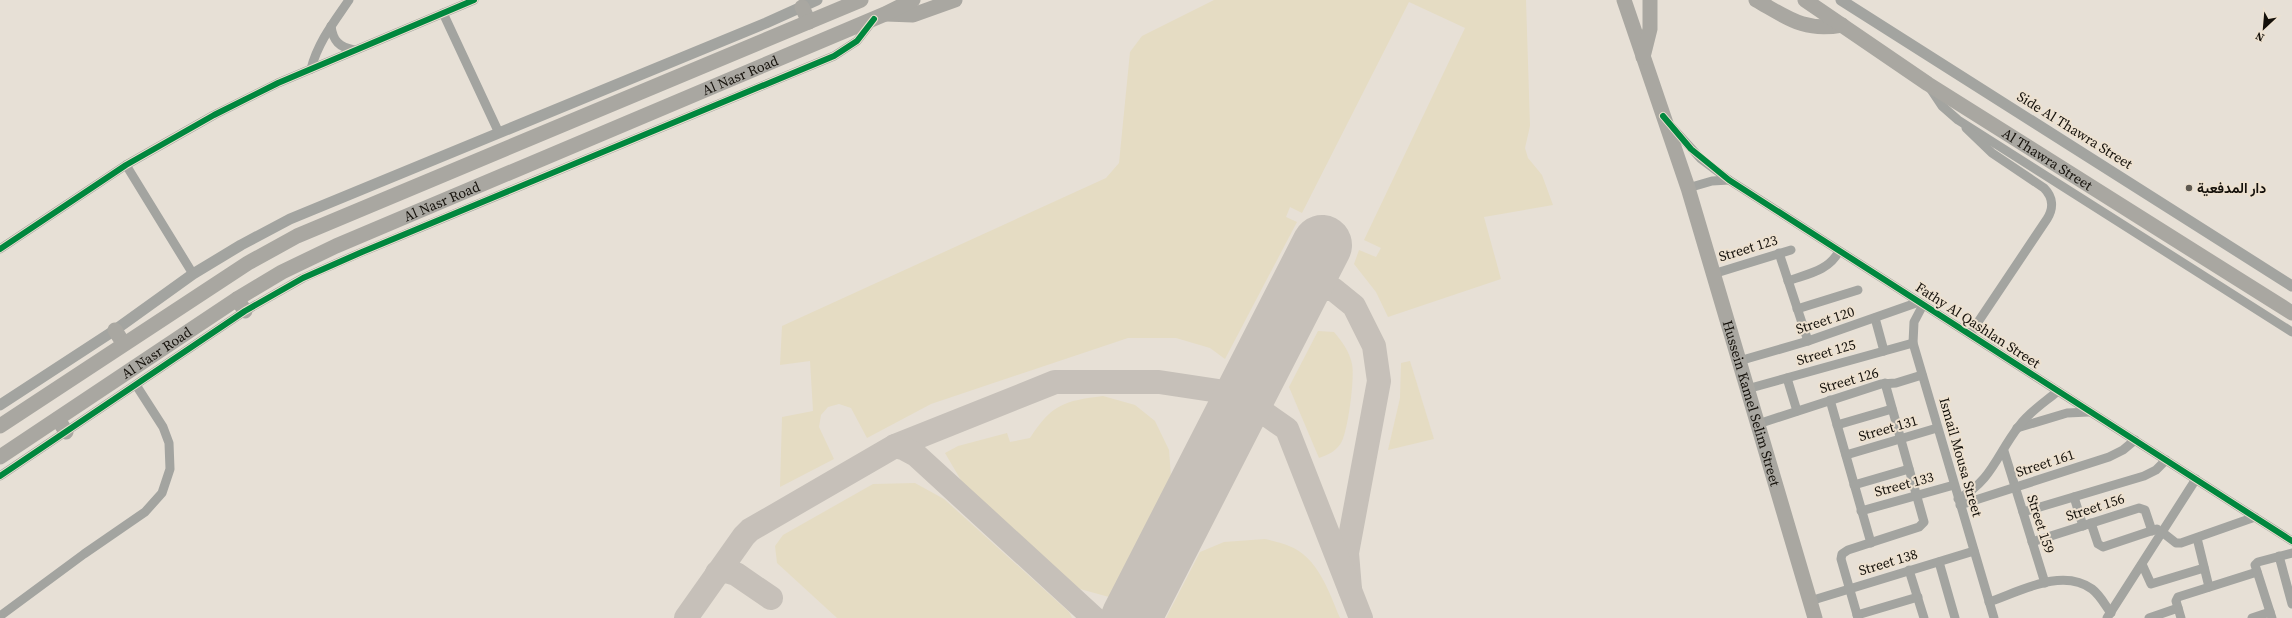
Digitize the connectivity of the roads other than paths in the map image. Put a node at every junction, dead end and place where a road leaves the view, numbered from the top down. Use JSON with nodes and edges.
{"nodes":[{"id":1,"x":349,"y":0,"type":"edge"},
{"id":2,"x":474,"y":0,"type":"edge"},
{"id":3,"x":817,"y":0,"type":"edge"},
{"id":4,"x":861,"y":0,"type":"edge"},
{"id":5,"x":912,"y":0,"type":"edge"},
{"id":6,"x":955,"y":0,"type":"edge"},
{"id":7,"x":1624,"y":0,"type":"edge"},
{"id":8,"x":1650,"y":0,"type":"edge"},
{"id":9,"x":1756,"y":0,"type":"edge"},
{"id":10,"x":1805,"y":0,"type":"edge"},
{"id":11,"x":1841,"y":0,"type":"edge"},
{"id":12,"x":802,"y":7,"type":"junction"},
{"id":13,"x":443,"y":13,"type":"junction"},
{"id":14,"x":880,"y":17,"type":"junction"},
{"id":15,"x":809,"y":22,"type":"junction"},
{"id":16,"x":331,"y":26,"type":"junction"},
{"id":17,"x":1842,"y":26,"type":"junction"},
{"id":18,"x":354,"y":50,"type":"junction"},
{"id":19,"x":1643,"y":58,"type":"junction"},
{"id":20,"x":311,"y":69,"type":"junction"},
{"id":21,"x":1928,"y":84,"type":"junction"},
{"id":22,"x":1663,"y":116,"type":"junction"},
{"id":23,"x":1962,"y":122,"type":"junction"},
{"id":24,"x":499,"y":133,"type":"junction"},
{"id":25,"x":126,"y":165,"type":"junction"},
{"id":26,"x":1729,"y":180,"type":"junction"},
{"id":27,"x":1688,"y":188,"type":"junction"},
{"id":28,"x":0,"y":249,"type":"edge"},
{"id":29,"x":1791,"y":250,"type":"dead end"},
{"id":30,"x":1839,"y":251,"type":"junction"},
{"id":31,"x":1779,"y":253,"type":"junction"},
{"id":32,"x":193,"y":274,"type":"junction"},
{"id":33,"x":1714,"y":274,"type":"junction"},
{"id":34,"x":1788,"y":280,"type":"junction"},
{"id":35,"x":2292,"y":286,"type":"edge"},
{"id":36,"x":1858,"y":290,"type":"dead end"},
{"id":37,"x":1921,"y":303,"type":"junction"},
{"id":38,"x":241,"y":305,"type":"junction"},
{"id":39,"x":1797,"y":309,"type":"junction"},
{"id":40,"x":2292,"y":313,"type":"edge"},
{"id":41,"x":1875,"y":318,"type":"junction"},
{"id":42,"x":115,"y":330,"type":"junction"},
{"id":43,"x":2292,"y":332,"type":"edge"},
{"id":44,"x":1970,"y":334,"type":"junction"},
{"id":45,"x":1808,"y":341,"type":"junction"},
{"id":46,"x":123,"y":343,"type":"junction"},
{"id":47,"x":1913,"y":343,"type":"junction"},
{"id":48,"x":1884,"y":351,"type":"junction"},
{"id":49,"x":1739,"y":361,"type":"junction"},
{"id":50,"x":1922,"y":375,"type":"junction"},
{"id":51,"x":1787,"y":378,"type":"junction"},
{"id":52,"x":1885,"y":383,"type":"junction"},
{"id":53,"x":136,"y":385,"type":"junction"},
{"id":54,"x":1747,"y":388,"type":"junction"},
{"id":55,"x":2058,"y":391,"type":"junction"},
{"id":56,"x":1830,"y":400,"type":"junction"},
{"id":57,"x":0,"y":405,"type":"edge"},
{"id":58,"x":1892,"y":409,"type":"junction"},
{"id":59,"x":1797,"y":411,"type":"junction"},
{"id":60,"x":2091,"y":412,"type":"junction"},
{"id":61,"x":58,"y":419,"type":"junction"},
{"id":62,"x":1758,"y":424,"type":"junction"},
{"id":63,"x":1837,"y":425,"type":"junction"},
{"id":64,"x":0,"y":426,"type":"edge"},
{"id":65,"x":1938,"y":428,"type":"junction"},
{"id":66,"x":2017,"y":428,"type":"junction"},
{"id":67,"x":66,"y":432,"type":"junction"},
{"id":68,"x":1901,"y":439,"type":"junction"},
{"id":69,"x":2135,"y":440,"type":"junction"},
{"id":70,"x":2004,"y":451,"type":"junction"},
{"id":71,"x":1846,"y":455,"type":"junction"},
{"id":72,"x":0,"y":457,"type":"edge"},
{"id":73,"x":2166,"y":460,"type":"junction"},
{"id":74,"x":1909,"y":469,"type":"junction"},
{"id":75,"x":0,"y":476,"type":"edge"},
{"id":76,"x":2196,"y":479,"type":"junction"},
{"id":77,"x":1854,"y":485,"type":"junction"},
{"id":78,"x":1954,"y":485,"type":"junction"},
{"id":79,"x":2015,"y":487,"type":"junction"},
{"id":80,"x":1917,"y":495,"type":"junction"},
{"id":81,"x":2074,"y":497,"type":"junction"},
{"id":82,"x":1959,"y":502,"type":"junction"},
{"id":83,"x":1861,"y":510,"type":"junction"},
{"id":84,"x":2023,"y":512,"type":"junction"},
{"id":85,"x":2255,"y":517,"type":"junction"},
{"id":86,"x":2087,"y":525,"type":"junction"},
{"id":87,"x":2164,"y":529,"type":"junction"},
{"id":88,"x":2152,"y":531,"type":"junction"},
{"id":89,"x":2197,"y":538,"type":"junction"},
{"id":90,"x":2292,"y":541,"type":"edge"},
{"id":91,"x":1871,"y":542,"type":"junction"},
{"id":92,"x":2032,"y":542,"type":"junction"},
{"id":93,"x":1974,"y":551,"type":"junction"},
{"id":94,"x":2292,"y":553,"type":"edge"},
{"id":95,"x":2279,"y":556,"type":"junction"},
{"id":96,"x":1939,"y":562,"type":"junction"},
{"id":97,"x":2142,"y":564,"type":"junction"},
{"id":98,"x":2204,"y":568,"type":"junction"},
{"id":99,"x":1909,"y":570,"type":"junction"},
{"id":100,"x":2258,"y":572,"type":"junction"},
{"id":101,"x":2045,"y":583,"type":"junction"},
{"id":102,"x":2209,"y":587,"type":"junction"},
{"id":103,"x":1849,"y":589,"type":"junction"},
{"id":104,"x":1918,"y":597,"type":"junction"},
{"id":105,"x":1810,"y":601,"type":"junction"},
{"id":106,"x":1989,"y":602,"type":"junction"},
{"id":107,"x":2292,"y":604,"type":"edge"},
{"id":108,"x":2178,"y":608,"type":"junction"},
{"id":109,"x":2109,"y":615,"type":"edge"},
{"id":110,"x":2271,"y":615,"type":"edge"},
{"id":111,"x":0,"y":616,"type":"edge"},
{"id":112,"x":1857,"y":617,"type":"edge"},
{"id":113,"x":1815,"y":618,"type":"edge"},
{"id":114,"x":1924,"y":618,"type":"edge"},
{"id":115,"x":1955,"y":618,"type":"edge"},
{"id":116,"x":1994,"y":618,"type":"edge"},
{"id":117,"x":2149,"y":618,"type":"edge"},
{"id":118,"x":2181,"y":618,"type":"edge"},
{"id":119,"x":2252,"y":618,"type":"edge"}],
"edges":[{"from":1,"to":16,"type":"street"},
{"from":2,"to":13,"type":"street"},
{"from":3,"to":12,"type":"street"},
{"from":4,"to":15,"type":"highway","name":"Al Nasr Road"},
{"from":5,"to":14,"type":"highway","name":"Al Nasr Road"},
{"from":6,"to":14,"type":"highway"},
{"from":7,"to":19,"type":"highway","name":"Hussein Kamel Selim Street"},
{"from":8,"to":19,"type":"highway"},
{"from":9,"to":17,"type":"highway"},
{"from":10,"to":17,"type":"highway","name":"Al Thawra Street"},
{"from":11,"to":35,"type":"street","name":"Side Al Thawra Street"},
{"from":12,"to":15,"type":"highway"},
{"from":12,"to":24,"type":"street"},
{"from":13,"to":18,"type":"street"},
{"from":13,"to":24,"type":"street"},
{"from":14,"to":38,"type":"highway","name":"Al Nasr Road"},
{"from":15,"to":46,"type":"highway","name":"Al Nasr Road"},
{"from":16,"to":18,"type":"street"},
{"from":16,"to":20,"type":"street"},
{"from":17,"to":21,"type":"highway","name":"Al Thawra Street"},
{"from":18,"to":20,"type":"street"},
{"from":19,"to":22,"type":"highway","name":"Hussein Kamel Selim Street"},
{"from":20,"to":25,"type":"street"},
{"from":21,"to":23,"type":"street"},
{"from":21,"to":40,"type":"highway","name":"Al Thawra Street"},
{"from":22,"to":26,"type":"street","name":"Fathy Al Qashlan Street"},
{"from":22,"to":27,"type":"highway","name":"Hussein Kamel Selim Street"},
{"from":23,"to":43,"type":"street"},
{"from":23,"to":44,"type":"street"},
{"from":24,"to":32,"type":"street"},
{"from":25,"to":28,"type":"street"},
{"from":25,"to":32,"type":"street"},
{"from":26,"to":27,"type":"street"},
{"from":26,"to":30,"type":"street","name":"Fathy Al Qashlan Street"},
{"from":27,"to":33,"type":"highway","name":"Hussein Kamel Selim Street"},
{"from":29,"to":31,"type":"street","name":"Street 123"},
{"from":30,"to":34,"type":"street"},
{"from":30,"to":37,"type":"street","name":"Fathy Al Qashlan Street"},
{"from":31,"to":33,"type":"street","name":"Street 123"},
{"from":31,"to":34,"type":"street"},
{"from":32,"to":42,"type":"street"},
{"from":33,"to":49,"type":"highway","name":"Hussein Kamel Selim Street"},
{"from":34,"to":39,"type":"street"},
{"from":36,"to":39,"type":"street"},
{"from":37,"to":41,"type":"street","name":"Street 120"},
{"from":37,"to":44,"type":"street","name":"Fathy Al Qashlan Street"},
{"from":37,"to":47,"type":"street","name":"Ismail Mousa Street"},
{"from":38,"to":53,"type":"street"},
{"from":38,"to":61,"type":"highway","name":"Al Nasr Road"},
{"from":39,"to":45,"type":"street"},
{"from":41,"to":45,"type":"street","name":"Street 120"},
{"from":41,"to":48,"type":"street"},
{"from":42,"to":46,"type":"highway"},
{"from":42,"to":57,"type":"street"},
{"from":44,"to":55,"type":"street","name":"Fathy Al Qashlan Street"},
{"from":45,"to":49,"type":"street","name":"Street 120"},
{"from":46,"to":64,"type":"highway","name":"Al Nasr Road"},
{"from":47,"to":48,"type":"street","name":"Street 125"},
{"from":47,"to":50,"type":"street","name":"Ismail Mousa Street"},
{"from":48,"to":51,"type":"street","name":"Street 125"},
{"from":49,"to":54,"type":"highway","name":"Hussein Kamel Selim Street"},
{"from":50,"to":52,"type":"street","name":"Street 126"},
{"from":50,"to":65,"type":"street","name":"Ismail Mousa Street"},
{"from":51,"to":54,"type":"street","name":"Street 125"},
{"from":51,"to":59,"type":"street"},
{"from":52,"to":56,"type":"street","name":"Street 126"},
{"from":52,"to":58,"type":"street"},
{"from":53,"to":67,"type":"street"},
{"from":53,"to":111,"type":"street"},
{"from":54,"to":62,"type":"highway","name":"Hussein Kamel Selim Street"},
{"from":55,"to":60,"type":"street","name":"Fathy Al Qashlan Street"},
{"from":55,"to":66,"type":"street"},
{"from":56,"to":59,"type":"street","name":"Street 126"},
{"from":56,"to":63,"type":"street"},
{"from":58,"to":63,"type":"street"},
{"from":58,"to":68,"type":"street"},
{"from":59,"to":62,"type":"street","name":"Street 126"},
{"from":60,"to":66,"type":"street"},
{"from":60,"to":69,"type":"street","name":"Fathy Al Qashlan Street"},
{"from":61,"to":67,"type":"highway"},
{"from":61,"to":72,"type":"highway","name":"Al Nasr Road"},
{"from":62,"to":105,"type":"highway","name":"Hussein Kamel Selim Street"},
{"from":63,"to":71,"type":"street"},
{"from":65,"to":68,"type":"street","name":"Street 131"},
{"from":65,"to":78,"type":"street","name":"Ismail Mousa Street"},
{"from":66,"to":70,"type":"street"},
{"from":67,"to":75,"type":"street"},
{"from":68,"to":71,"type":"street","name":"Street 131"},
{"from":68,"to":74,"type":"street"},
{"from":69,"to":73,"type":"street","name":"Fathy Al Qashlan Street"},
{"from":69,"to":79,"type":"street","name":"Street 161"},
{"from":70,"to":79,"type":"street","name":"Street 159"},
{"from":70,"to":82,"type":"street"},
{"from":71,"to":77,"type":"street"},
{"from":73,"to":76,"type":"street","name":"Fathy Al Qashlan Street"},
{"from":73,"to":81,"type":"street"},
{"from":74,"to":77,"type":"street"},
{"from":74,"to":80,"type":"street"},
{"from":76,"to":85,"type":"street","name":"Fathy Al Qashlan Street"},
{"from":76,"to":87,"type":"street"},
{"from":77,"to":83,"type":"street"},
{"from":78,"to":80,"type":"street","name":"Street 133"},
{"from":78,"to":82,"type":"street","name":"Ismail Mousa Street"},
{"from":79,"to":82,"type":"street","name":"Street 161"},
{"from":79,"to":84,"type":"street","name":"Street 159"},
{"from":80,"to":83,"type":"street","name":"Street 133"},
{"from":80,"to":91,"type":"street"},
{"from":81,"to":84,"type":"street"},
{"from":81,"to":86,"type":"street"},
{"from":82,"to":93,"type":"street","name":"Ismail Mousa Street"},
{"from":83,"to":91,"type":"street"},
{"from":84,"to":92,"type":"street","name":"Street 159"},
{"from":85,"to":89,"type":"street"},
{"from":85,"to":90,"type":"street","name":"Fathy Al Qashlan Street"},
{"from":86,"to":88,"type":"street"},
{"from":86,"to":88,"type":"street","name":"Street 156"},
{"from":86,"to":92,"type":"street","name":"Street 156"},
{"from":87,"to":88,"type":"street"},
{"from":87,"to":89,"type":"street"},
{"from":87,"to":97,"type":"street"},
{"from":89,"to":98,"type":"street"},
{"from":91,"to":103,"type":"street"},
{"from":92,"to":101,"type":"street","name":"Street 159"},
{"from":93,"to":96,"type":"street","name":"Street 138"},
{"from":93,"to":106,"type":"street","name":"Ismail Mousa Street"},
{"from":94,"to":95,"type":"street"},
{"from":95,"to":100,"type":"street"},
{"from":95,"to":107,"type":"street"},
{"from":96,"to":99,"type":"street","name":"Street 138"},
{"from":96,"to":115,"type":"street"},
{"from":97,"to":98,"type":"street"},
{"from":97,"to":109,"type":"street"},
{"from":98,"to":102,"type":"street"},
{"from":99,"to":103,"type":"street","name":"Street 138"},
{"from":99,"to":104,"type":"street"},
{"from":100,"to":102,"type":"street"},
{"from":100,"to":110,"type":"street"},
{"from":101,"to":106,"type":"street"},
{"from":101,"to":109,"type":"street"},
{"from":102,"to":108,"type":"street"},
{"from":103,"to":105,"type":"street","name":"Street 138"},
{"from":103,"to":112,"type":"street"},
{"from":104,"to":112,"type":"street"},
{"from":104,"to":114,"type":"street"},
{"from":105,"to":113,"type":"highway","name":"Hussein Kamel Selim Street"},
{"from":106,"to":116,"type":"street","name":"Ismail Mousa Street"},
{"from":108,"to":117,"type":"street"},
{"from":108,"to":118,"type":"street"},
{"from":110,"to":119,"type":"street"}]}
